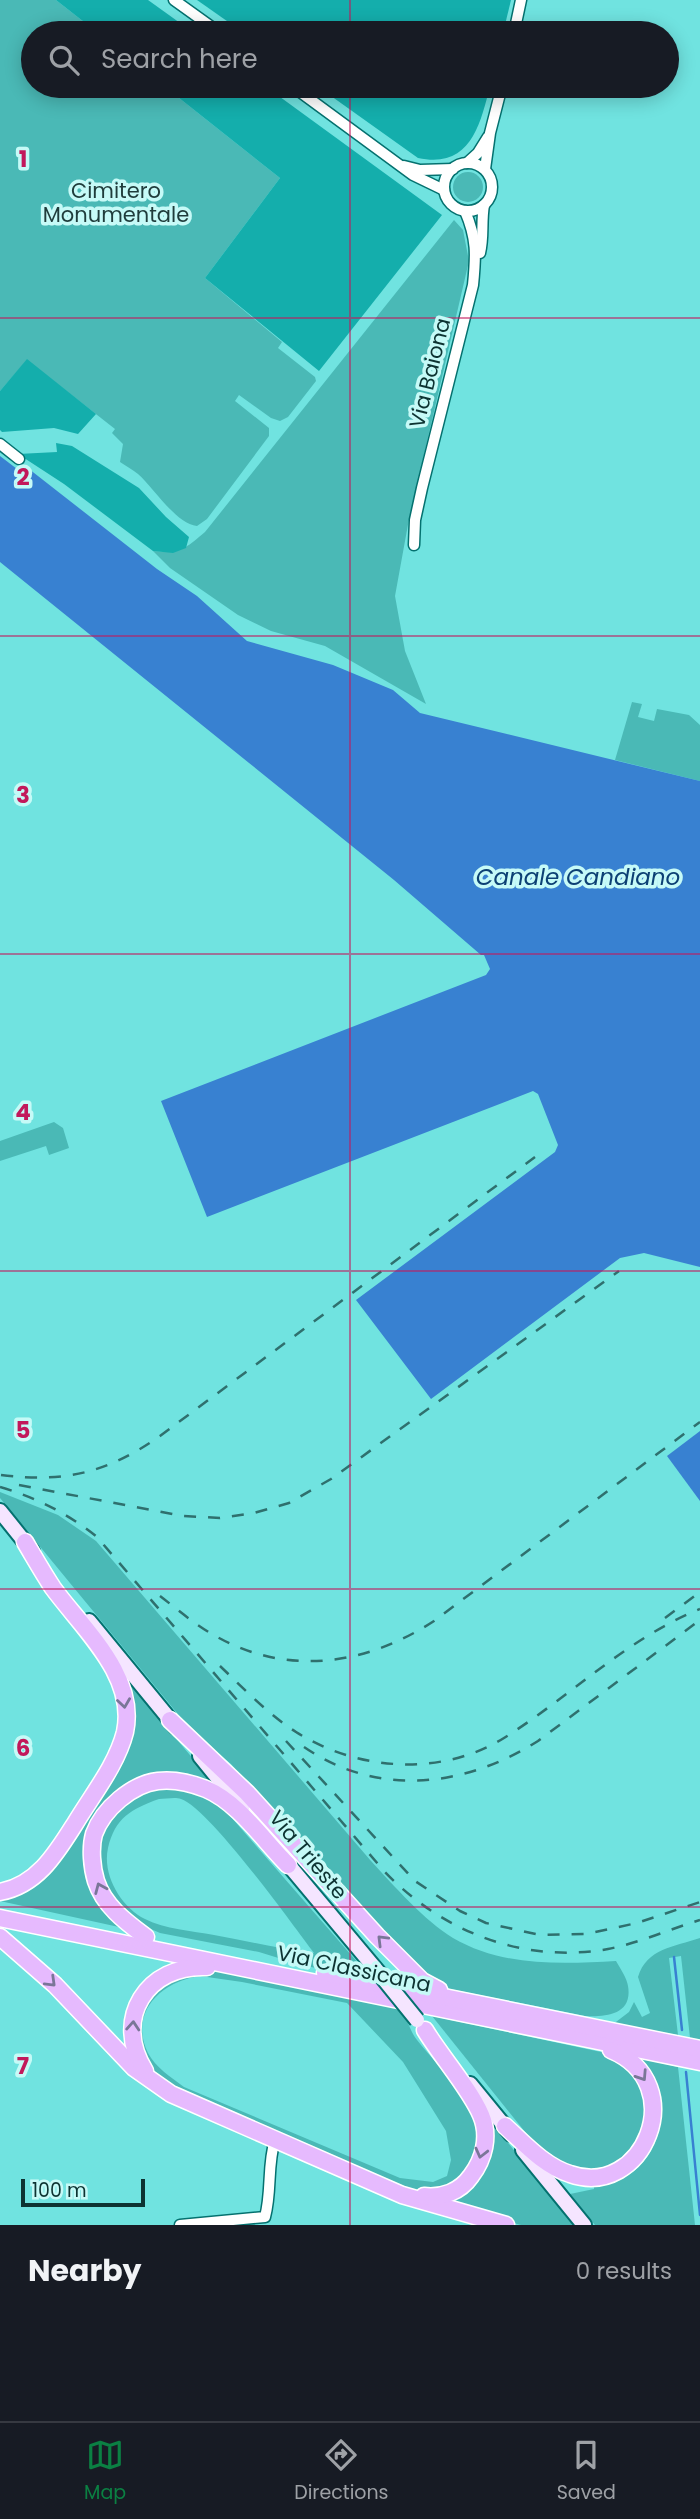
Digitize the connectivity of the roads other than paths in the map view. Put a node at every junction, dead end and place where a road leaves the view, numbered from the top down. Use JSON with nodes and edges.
{"nodes":[{"id":1,"x":174,"y":0,"type":"edge"},
{"id":2,"x":521,"y":0,"type":"edge"},
{"id":3,"x":203,"y":21,"type":"edge"},
{"id":4,"x":517,"y":21,"type":"edge"},
{"id":5,"x":309,"y":98,"type":"edge"},
{"id":6,"x":499,"y":98,"type":"edge"},
{"id":7,"x":490,"y":133,"type":"junction"},
{"id":8,"x":467,"y":163,"type":"junction"},
{"id":9,"x":401,"y":165,"type":"junction"},
{"id":10,"x":453,"y":169,"type":"junction"},
{"id":11,"x":485,"y":169,"type":"junction"},
{"id":12,"x":444,"y":190,"type":"junction"},
{"id":13,"x":484,"y":205,"type":"junction"},
{"id":14,"x":465,"y":211,"type":"junction"},
{"id":15,"x":472,"y":285,"type":"junction"},
{"id":16,"x":0,"y":444,"type":"edge"},
{"id":17,"x":19,"y":459,"type":"dead end"},
{"id":18,"x":414,"y":545,"type":"dead end"},
{"id":19,"x":0,"y":1511,"type":"edge"},
{"id":20,"x":24,"y":1542,"type":"junction"},
{"id":21,"x":170,"y":1720,"type":"junction"},
{"id":22,"x":288,"y":1865,"type":"junction"},
{"id":23,"x":0,"y":1892,"type":"edge"},
{"id":24,"x":0,"y":1907,"type":"edge"},
{"id":25,"x":0,"y":1918,"type":"edge"},
{"id":26,"x":0,"y":1937,"type":"edge"},
{"id":27,"x":146,"y":1937,"type":"junction"},
{"id":28,"x":301,"y":1979,"type":"junction"},
{"id":29,"x":526,"y":2014,"type":"junction"},
{"id":30,"x":421,"y":2025,"type":"junction"},
{"id":31,"x":586,"y":2040,"type":"junction"},
{"id":32,"x":700,"y":2049,"type":"edge"},
{"id":33,"x":700,"y":2062,"type":"edge"},
{"id":34,"x":159,"y":2086,"type":"junction"},
{"id":35,"x":505,"y":2126,"type":"junction"},
{"id":36,"x":275,"y":2140,"type":"junction"},
{"id":37,"x":402,"y":2195,"type":"junction"},
{"id":38,"x":264,"y":2221,"type":"edge"},
{"id":39,"x":180,"y":2225,"type":"edge"},
{"id":40,"x":506,"y":2225,"type":"edge"},
{"id":41,"x":583,"y":2225,"type":"edge"}],
"edges":[{"from":1,"to":3,"type":"street"},
{"from":2,"to":4,"type":"street"},
{"from":5,"to":9,"type":"street"},
{"from":6,"to":7,"type":"street"},
{"from":7,"to":8,"type":"street"},
{"from":7,"to":11,"type":"street"},
{"from":8,"to":10,"type":"street"},
{"from":8,"to":11,"type":"street"},
{"from":9,"to":10,"type":"street"},
{"from":9,"to":12,"type":"street"},
{"from":10,"to":12,"type":"street"},
{"from":11,"to":13,"type":"street"},
{"from":12,"to":14,"type":"street"},
{"from":13,"to":14,"type":"street"},
{"from":13,"to":15,"type":"street"},
{"from":14,"to":15,"type":"street","name":"Via Baiona"},
{"from":15,"to":18,"type":"street","name":"Via Baiona"},
{"from":16,"to":17,"type":"street"},
{"from":19,"to":20,"type":"main road","name":"Via Trieste"},
{"from":20,"to":21,"type":"main road","name":"Via Trieste"},
{"from":20,"to":23,"type":"highway","one_way":true},
{"from":21,"to":22,"type":"main road","name":"Via Trieste"},
{"from":29,"to":21,"type":"highway","one_way":true},
{"from":27,"to":22,"type":"highway","one_way":true},
{"from":22,"to":30,"type":"main road","name":"Via Trieste","bridge":true},
{"from":24,"to":27,"type":"highway","name":"Via Classicana"},
{"from":25,"to":28,"type":"highway","name":"Via Classicana"},
{"from":26,"to":34,"type":"highway","one_way":true},
{"from":27,"to":29,"type":"highway","name":"Via Classicana"},
{"from":28,"to":31,"type":"highway","name":"Via Classicana"},
{"from":34,"to":28,"type":"highway","one_way":true},
{"from":29,"to":32,"type":"highway","name":"Via Classicana"},
{"from":30,"to":35,"type":"main road","name":"Via Trieste"},
{"from":30,"to":37,"type":"highway","one_way":true},
{"from":31,"to":33,"type":"highway","name":"Via Classicana"},
{"from":31,"to":35,"type":"highway","one_way":true},
{"from":34,"to":36,"type":"highway"},
{"from":35,"to":41,"type":"main road","name":"Via Trieste"},
{"from":36,"to":37,"type":"highway"},
{"from":36,"to":38,"type":"street"},
{"from":37,"to":40,"type":"highway"},
{"from":38,"to":39,"type":"street"}]}
